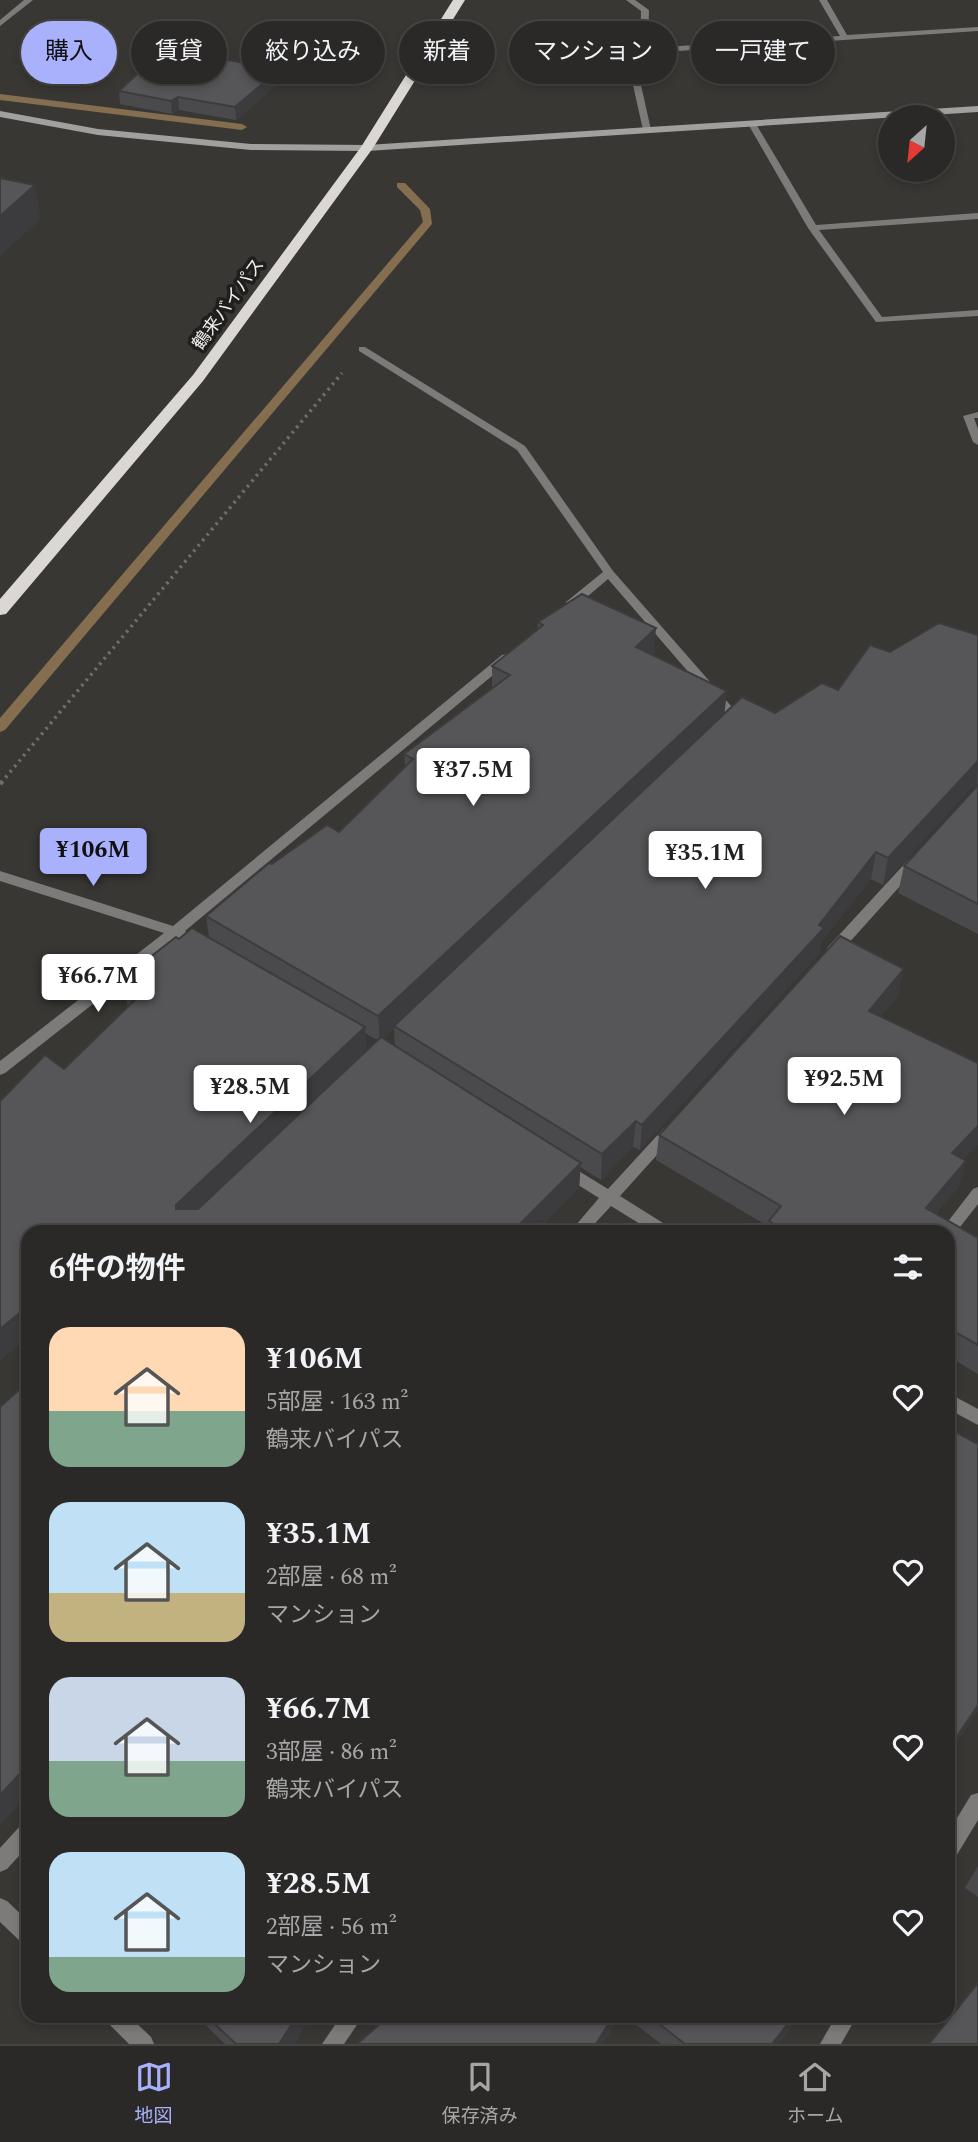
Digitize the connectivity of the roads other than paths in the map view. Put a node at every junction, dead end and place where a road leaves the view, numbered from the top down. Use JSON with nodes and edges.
{"nodes":[{"id":1,"x":29,"y":0,"type":"edge"},
{"id":2,"x":459,"y":0,"type":"edge"},
{"id":3,"x":630,"y":0,"type":"edge"},
{"id":4,"x":823,"y":0,"type":"edge"},
{"id":5,"x":645,"y":21,"type":"edge"},
{"id":6,"x":0,"y":24,"type":"edge"},
{"id":7,"x":978,"y":29,"type":"edge"},
{"id":8,"x":845,"y":38,"type":"junction"},
{"id":9,"x":677,"y":49,"type":"edge"},
{"id":10,"x":637,"y":84,"type":"edge"},
{"id":11,"x":978,"y":109,"type":"edge"},
{"id":12,"x":0,"y":114,"type":"edge"},
{"id":13,"x":752,"y":124,"type":"junction"},
{"id":14,"x":647,"y":130,"type":"junction"},
{"id":15,"x":367,"y":148,"type":"junction"},
{"id":16,"x":978,"y":216,"type":"edge"},
{"id":17,"x":813,"y":228,"type":"junction"},
{"id":18,"x":978,"y":313,"type":"edge"},
{"id":19,"x":362,"y":349,"type":"road end"},
{"id":20,"x":978,"y":415,"type":"edge"},
{"id":21,"x":978,"y":442,"type":"edge"},
{"id":22,"x":609,"y":573,"type":"junction"},
{"id":23,"x":0,"y":610,"type":"edge"},
{"id":24,"x":556,"y":617,"type":"edge"},
{"id":25,"x":514,"y":652,"type":"edge"},
{"id":26,"x":714,"y":737,"type":"edge"},
{"id":27,"x":923,"y":853,"type":"edge"},
{"id":28,"x":0,"y":876,"type":"edge"},
{"id":29,"x":175,"y":932,"type":"junction"},
{"id":30,"x":211,"y":953,"type":"edge"},
{"id":31,"x":821,"y":964,"type":"edge"},
{"id":32,"x":0,"y":1069,"type":"edge"},
{"id":33,"x":683,"y":1117,"type":"edge"},
{"id":34,"x":552,"y":1161,"type":"edge"},
{"id":35,"x":978,"y":1193,"type":"edge"},
{"id":36,"x":610,"y":1198,"type":"junction"},
{"id":37,"x":585,"y":1225,"type":"edge"},
{"id":38,"x":654,"y":1225,"type":"edge"},
{"id":39,"x":953,"y":1225,"type":"edge"},
{"id":40,"x":955,"y":1405,"type":"edge"},
{"id":41,"x":978,"y":1418,"type":"edge"},
{"id":42,"x":978,"y":1802,"type":"edge"},
{"id":43,"x":21,"y":1840,"type":"edge"},
{"id":44,"x":955,"y":1840,"type":"edge"},
{"id":45,"x":0,"y":1862,"type":"edge"},
{"id":46,"x":0,"y":1908,"type":"edge"},
{"id":47,"x":21,"y":1928,"type":"edge"},
{"id":48,"x":122,"y":2023,"type":"edge"},
{"id":49,"x":348,"y":2023,"type":"edge"},
{"id":50,"x":843,"y":2023,"type":"edge"},
{"id":51,"x":144,"y":2044,"type":"edge"},
{"id":52,"x":332,"y":2044,"type":"edge"},
{"id":53,"x":830,"y":2044,"type":"edge"}],
"edges":[{"from":1,"to":6,"type":"street"},
{"from":2,"to":15,"type":"highway","name":"鶴来バイパス"},
{"from":3,"to":5,"type":"street"},
{"from":4,"to":8,"type":"street"},
{"from":7,"to":8,"type":"street"},
{"from":8,"to":9,"type":"street"},
{"from":10,"to":14,"type":"street"},
{"from":11,"to":13,"type":"street"},
{"from":12,"to":15,"type":"street"},
{"from":13,"to":14,"type":"street"},
{"from":13,"to":17,"type":"street"},
{"from":14,"to":15,"type":"street"},
{"from":15,"to":23,"type":"highway","name":"鶴来バイパス"},
{"from":16,"to":17,"type":"street"},
{"from":17,"to":18,"type":"street"},
{"from":19,"to":22,"type":"street"},
{"from":20,"to":21,"type":"street"},
{"from":22,"to":24,"type":"street"},
{"from":22,"to":26,"type":"street"},
{"from":25,"to":29,"type":"street"},
{"from":27,"to":31,"type":"street"},
{"from":28,"to":29,"type":"street"},
{"from":29,"to":30,"type":"street"},
{"from":29,"to":32,"type":"street"},
{"from":33,"to":36,"type":"street"},
{"from":34,"to":36,"type":"street"},
{"from":35,"to":39,"type":"street"},
{"from":36,"to":37,"type":"street"},
{"from":36,"to":38,"type":"street"},
{"from":40,"to":41,"type":"street"},
{"from":42,"to":44,"type":"street"},
{"from":43,"to":45,"type":"street"},
{"from":46,"to":47,"type":"street"},
{"from":48,"to":51,"type":"street"},
{"from":49,"to":52,"type":"street"},
{"from":50,"to":53,"type":"street"}]}
